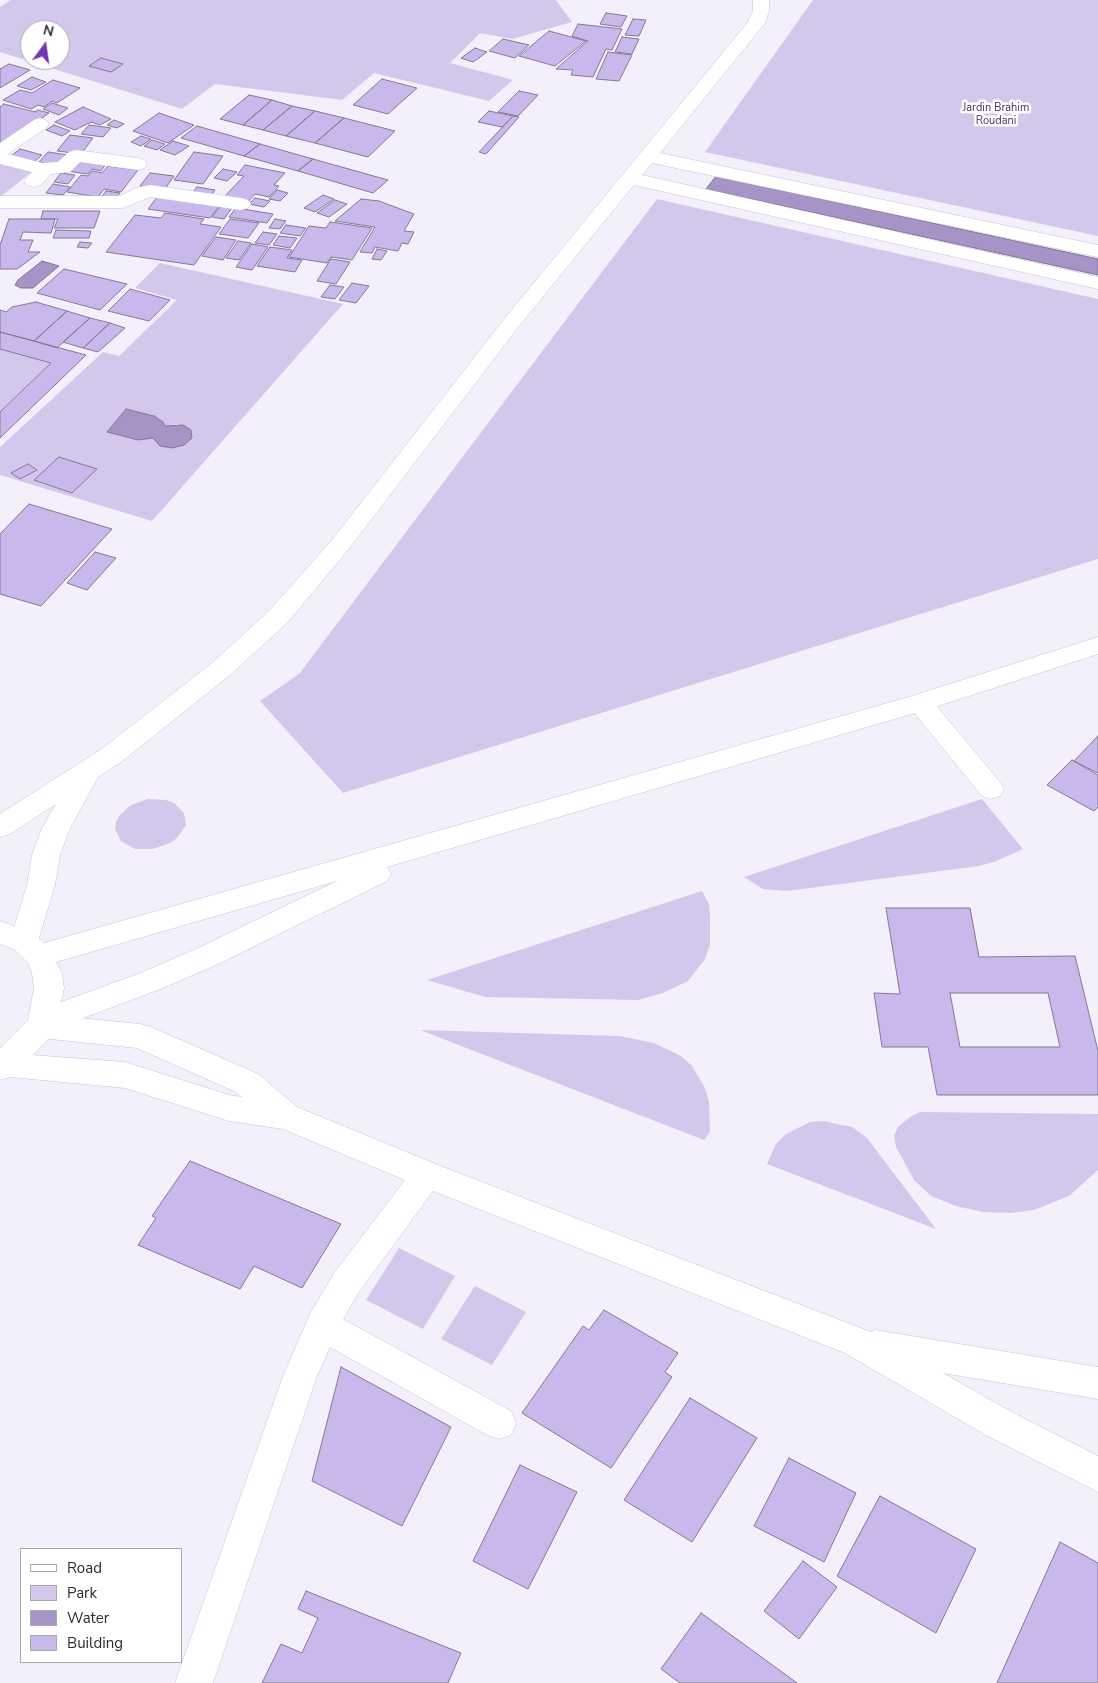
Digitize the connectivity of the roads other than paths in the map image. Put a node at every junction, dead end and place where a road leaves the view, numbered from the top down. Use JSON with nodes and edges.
{"nodes":[{"id":1,"x":761,"y":0,"type":"edge"},
{"id":2,"x":40,"y":124,"type":"dead end"},
{"id":3,"x":0,"y":151,"type":"edge"},
{"id":4,"x":648,"y":156,"type":"junction"},
{"id":5,"x":0,"y":158,"type":"edge"},
{"id":6,"x":138,"y":164,"type":"dead end"},
{"id":7,"x":43,"y":168,"type":"junction"},
{"id":8,"x":629,"y":178,"type":"junction"},
{"id":9,"x":7,"y":202,"type":"edge"},
{"id":10,"x":241,"y":204,"type":"dead end"},
{"id":11,"x":999,"y":230,"type":"junction"},
{"id":12,"x":1098,"y":251,"type":"edge"},
{"id":13,"x":984,"y":257,"type":"junction"},
{"id":14,"x":1098,"y":282,"type":"edge"},
{"id":15,"x":1098,"y":645,"type":"edge"},
{"id":16,"x":920,"y":702,"type":"junction"},
{"id":17,"x":88,"y":772,"type":"junction"},
{"id":18,"x":991,"y":789,"type":"dead end"},
{"id":19,"x":0,"y":828,"type":"edge"},
{"id":20,"x":468,"y":834,"type":"junction"},
{"id":21,"x":21,"y":943,"type":"edge"},
{"id":22,"x":42,"y":1024,"type":"junction"},
{"id":23,"x":2,"y":1067,"type":"edge"},
{"id":24,"x":286,"y":1116,"type":"junction"},
{"id":25,"x":427,"y":1175,"type":"junction"},
{"id":26,"x":322,"y":1325,"type":"junction"},
{"id":27,"x":857,"y":1342,"type":"junction"},
{"id":28,"x":1098,"y":1383,"type":"edge"},
{"id":29,"x":499,"y":1423,"type":"dead end"},
{"id":30,"x":1098,"y":1475,"type":"edge"},
{"id":31,"x":194,"y":1683,"type":"edge"}],
"edges":[{"from":1,"to":4,"type":"street"},
{"from":2,"to":3,"type":"street"},
{"from":4,"to":8,"type":"street"},
{"from":4,"to":11,"type":"street"},
{"from":5,"to":7,"type":"street"},
{"from":6,"to":7,"type":"street"},
{"from":7,"to":9,"type":"street"},
{"from":8,"to":13,"type":"street"},
{"from":8,"to":17,"type":"street"},
{"from":9,"to":10,"type":"street"},
{"from":11,"to":12,"type":"street"},
{"from":11,"to":13,"type":"street"},
{"from":13,"to":14,"type":"street"},
{"from":15,"to":16,"type":"street"},
{"from":16,"to":18,"type":"street"},
{"from":16,"to":20,"type":"street"},
{"from":17,"to":19,"type":"street"},
{"from":17,"to":21,"type":"street"},
{"from":20,"to":21,"type":"street"},
{"from":20,"to":22,"type":"street"},
{"from":21,"to":22,"type":"street"},
{"from":22,"to":23,"type":"street"},
{"from":22,"to":24,"type":"street"},
{"from":23,"to":24,"type":"street"},
{"from":24,"to":25,"type":"street"},
{"from":25,"to":26,"type":"street"},
{"from":25,"to":27,"type":"street"},
{"from":26,"to":29,"type":"street"},
{"from":26,"to":31,"type":"street"},
{"from":27,"to":28,"type":"street"},
{"from":27,"to":30,"type":"street"}]}
